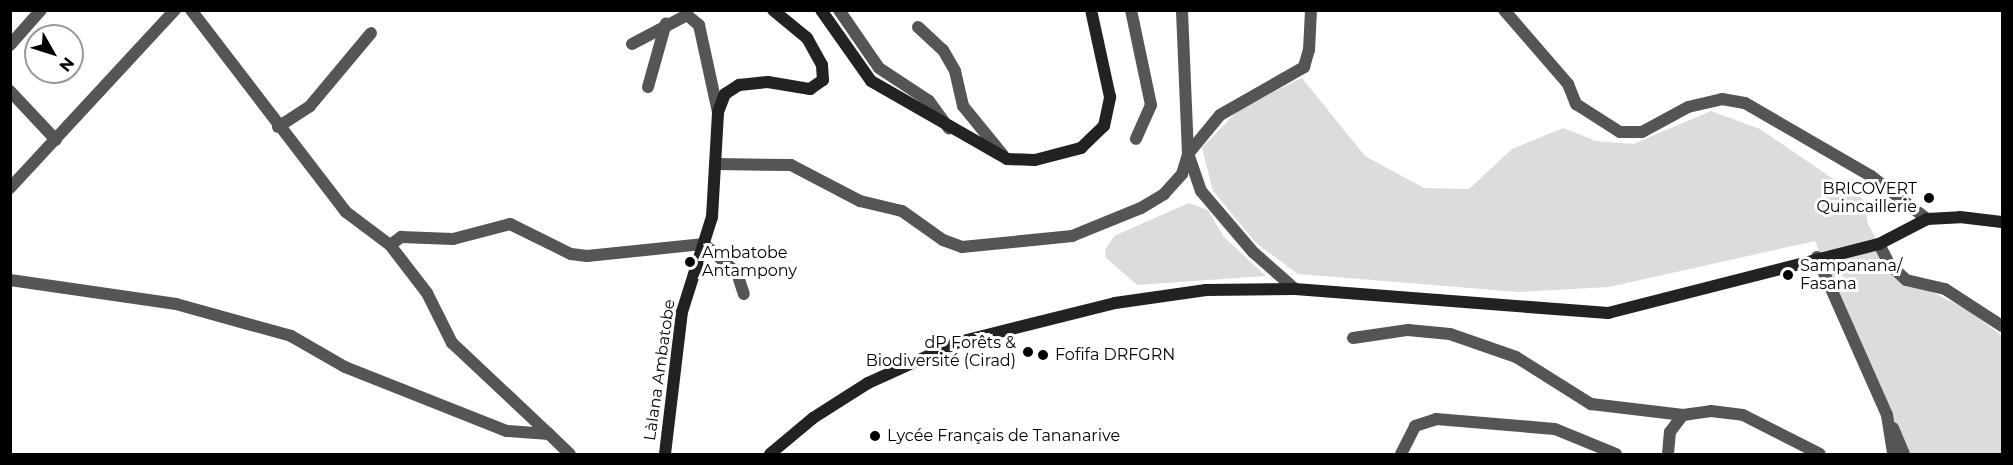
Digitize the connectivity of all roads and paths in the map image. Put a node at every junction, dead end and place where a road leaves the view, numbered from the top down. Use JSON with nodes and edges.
{"nodes":[{"id":1,"x":41,"y":10,"type":"edge"},
{"id":2,"x":176,"y":10,"type":"edge"},
{"id":3,"x":191,"y":10,"type":"edge"},
{"id":4,"x":773,"y":10,"type":"edge"},
{"id":5,"x":821,"y":10,"type":"edge"},
{"id":6,"x":840,"y":10,"type":"edge"},
{"id":7,"x":1091,"y":10,"type":"edge"},
{"id":8,"x":1131,"y":10,"type":"edge"},
{"id":9,"x":1182,"y":10,"type":"edge"},
{"id":10,"x":1311,"y":10,"type":"edge"},
{"id":11,"x":1504,"y":10,"type":"edge"},
{"id":12,"x":666,"y":23,"type":"junction"},
{"id":13,"x":918,"y":27,"type":"dead end"},
{"id":14,"x":371,"y":33,"type":"dead end"},
{"id":15,"x":632,"y":44,"type":"dead end"},
{"id":16,"x":10,"y":45,"type":"edge"},
{"id":17,"x":648,"y":87,"type":"dead end"},
{"id":18,"x":10,"y":91,"type":"edge"},
{"id":19,"x":718,"y":112,"type":"junction"},
{"id":20,"x":278,"y":127,"type":"junction"},
{"id":21,"x":949,"y":129,"type":"junction"},
{"id":22,"x":1136,"y":139,"type":"dead end"},
{"id":23,"x":56,"y":140,"type":"junction"},
{"id":24,"x":1188,"y":154,"type":"junction"},
{"id":25,"x":1007,"y":159,"type":"junction"},
{"id":26,"x":716,"y":164,"type":"junction"},
{"id":27,"x":10,"y":188,"type":"edge"},
{"id":28,"x":1927,"y":219,"type":"junction"},
{"id":29,"x":2002,"y":222,"type":"edge"},
{"id":30,"x":704,"y":244,"type":"junction"},
{"id":31,"x":1879,"y":244,"type":"junction"},
{"id":32,"x":390,"y":245,"type":"junction"},
{"id":33,"x":1817,"y":257,"type":"junction"},
{"id":34,"x":10,"y":280,"type":"edge"},
{"id":35,"x":1295,"y":289,"type":"junction"},
{"id":36,"x":744,"y":294,"type":"dead end"},
{"id":37,"x":2002,"y":326,"type":"edge"},
{"id":38,"x":1353,"y":338,"type":"dead end"},
{"id":39,"x":1887,"y":415,"type":"junction"},
{"id":40,"x":1683,"y":416,"type":"junction"},
{"id":41,"x":549,"y":434,"type":"junction"},
{"id":42,"x":570,"y":454,"type":"edge"},
{"id":43,"x":665,"y":454,"type":"edge"},
{"id":44,"x":770,"y":454,"type":"edge"},
{"id":45,"x":1401,"y":454,"type":"edge"},
{"id":46,"x":1616,"y":454,"type":"edge"},
{"id":47,"x":1668,"y":454,"type":"edge"},
{"id":48,"x":1820,"y":454,"type":"edge"},
{"id":49,"x":1893,"y":454,"type":"edge"},
{"id":50,"x":1904,"y":454,"type":"edge"}],
"edges":[{"from":1,"to":16,"type":"street"},
{"from":2,"to":23,"type":"street"},
{"from":3,"to":20,"type":"street"},
{"from":4,"to":19,"type":"street"},
{"from":5,"to":21,"type":"street"},
{"from":6,"to":21,"type":"street"},
{"from":7,"to":25,"type":"street"},
{"from":8,"to":22,"type":"street"},
{"from":9,"to":24,"type":"street"},
{"from":10,"to":24,"type":"street"},
{"from":11,"to":28,"type":"street"},
{"from":12,"to":15,"type":"street"},
{"from":12,"to":17,"type":"street"},
{"from":12,"to":19,"type":"street"},
{"from":13,"to":25,"type":"street"},
{"from":14,"to":20,"type":"street"},
{"from":18,"to":23,"type":"street"},
{"from":19,"to":26,"type":"street","name":"Làlana Ambatobe"},
{"from":20,"to":32,"type":"street"},
{"from":21,"to":25,"type":"street"},
{"from":23,"to":27,"type":"street"},
{"from":24,"to":26,"type":"street"},
{"from":24,"to":35,"type":"street"},
{"from":26,"to":30,"type":"street","name":"Làlana Ambatobe"},
{"from":28,"to":29,"type":"street"},
{"from":28,"to":31,"type":"street"},
{"from":30,"to":32,"type":"street"},
{"from":30,"to":36,"type":"street"},
{"from":30,"to":43,"type":"street","name":"Làlana Ambatobe"},
{"from":31,"to":33,"type":"street"},
{"from":31,"to":37,"type":"street"},
{"from":32,"to":41,"type":"street"},
{"from":33,"to":35,"type":"street"},
{"from":33,"to":39,"type":"street"},
{"from":34,"to":41,"type":"street"},
{"from":35,"to":44,"type":"street"},
{"from":38,"to":40,"type":"street"},
{"from":39,"to":49,"type":"street"},
{"from":39,"to":50,"type":"street"},
{"from":40,"to":47,"type":"street"},
{"from":40,"to":48,"type":"street"},
{"from":41,"to":42,"type":"street"},
{"from":45,"to":46,"type":"street"}]}
